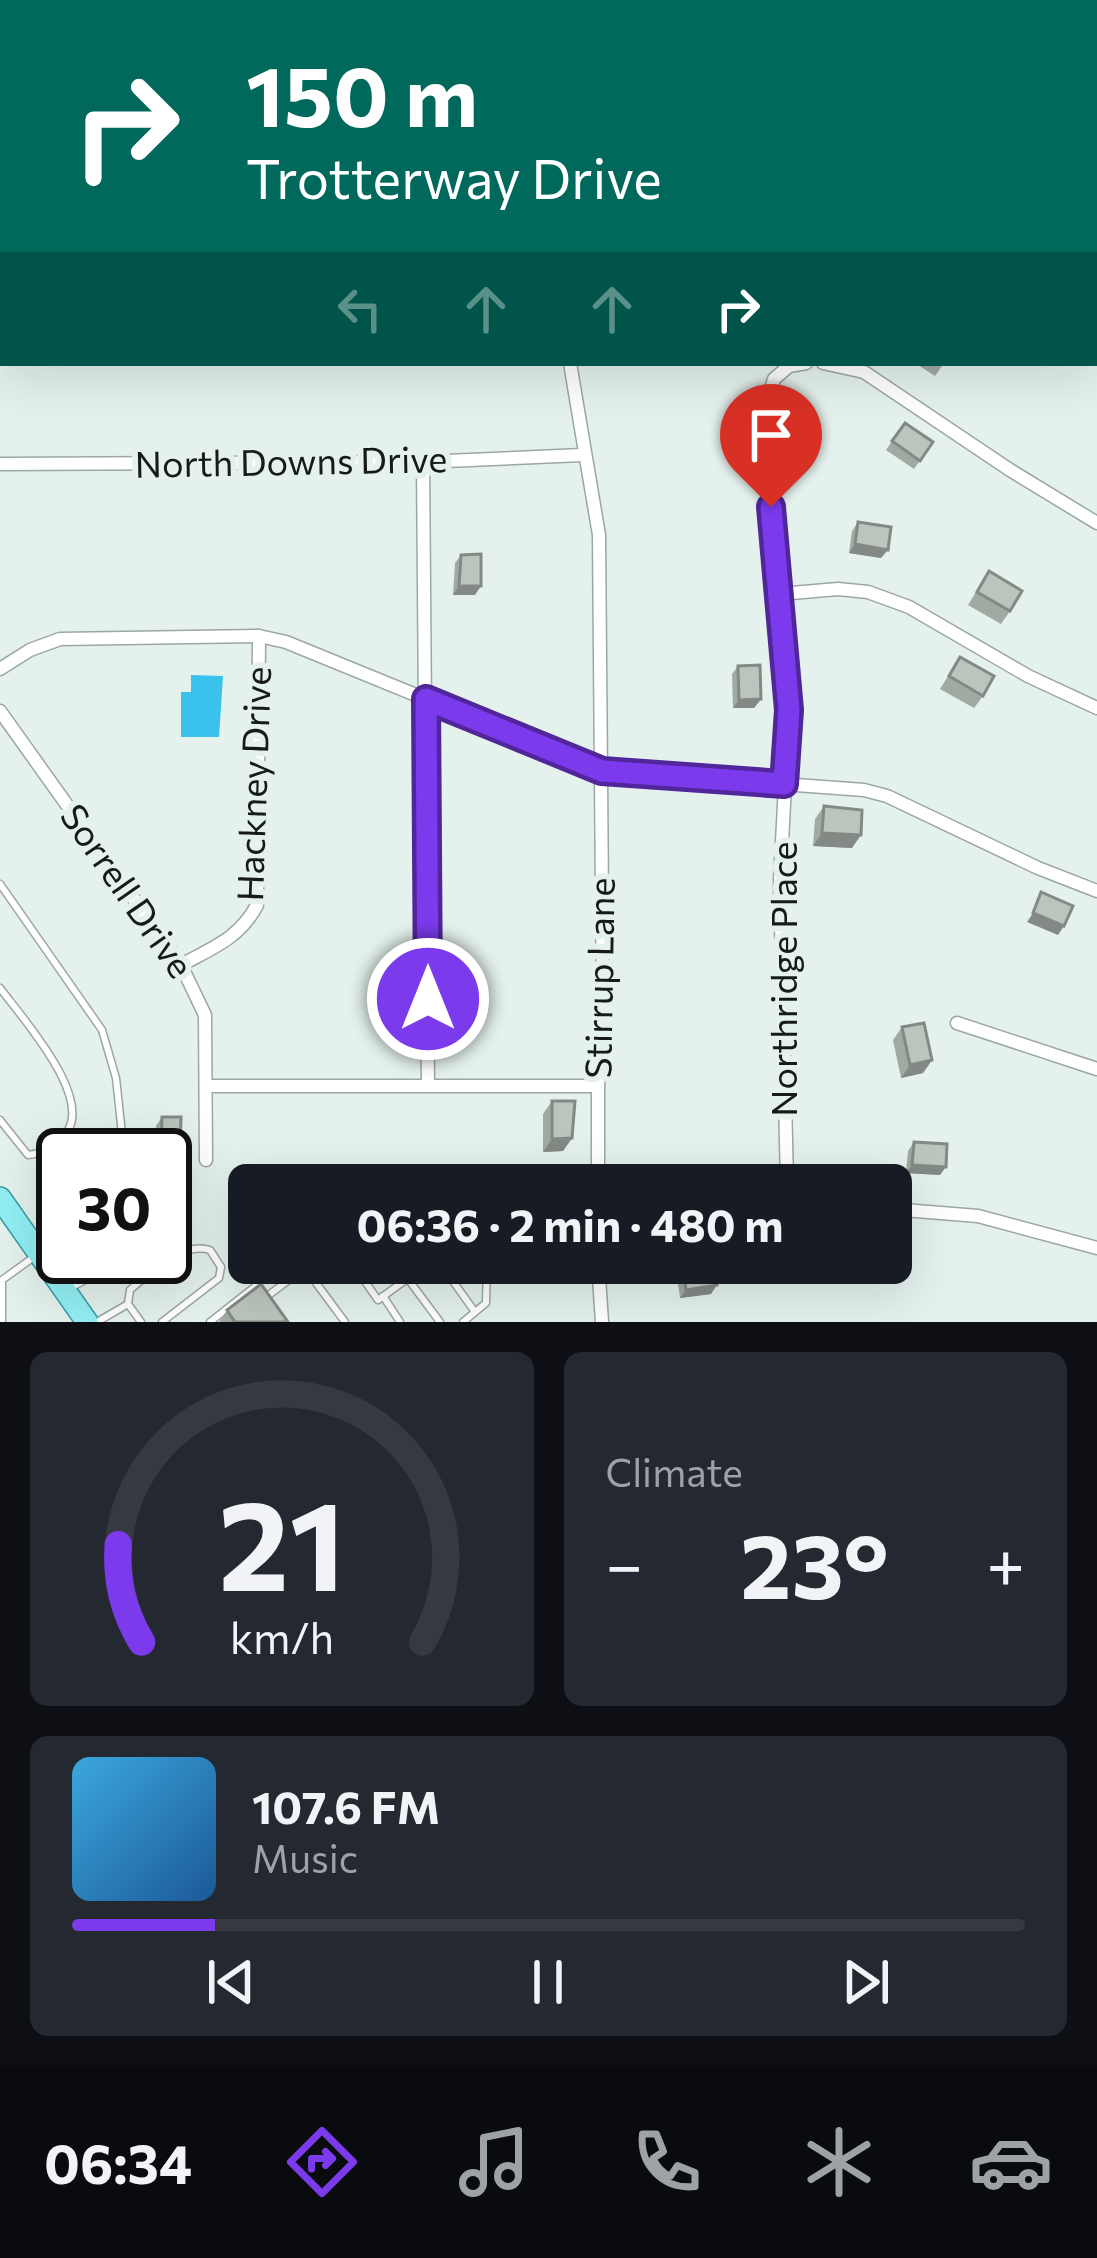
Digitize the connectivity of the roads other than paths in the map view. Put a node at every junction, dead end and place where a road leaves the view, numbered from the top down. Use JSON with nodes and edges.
{"nodes":[{"id":1,"x":570,"y":366,"type":"edge"},
{"id":2,"x":789,"y":366,"type":"edge"},
{"id":3,"x":838,"y":366,"type":"edge"},
{"id":4,"x":583,"y":454,"type":"junction"},
{"id":5,"x":423,"y":462,"type":"junction"},
{"id":6,"x":0,"y":464,"type":"edge"},
{"id":7,"x":1097,"y":523,"type":"edge"},
{"id":8,"x":781,"y":594,"type":"junction"},
{"id":9,"x":259,"y":636,"type":"junction"},
{"id":10,"x":0,"y":669,"type":"edge"},
{"id":11,"x":426,"y":699,"type":"junction"},
{"id":12,"x":1097,"y":708,"type":"edge"},
{"id":13,"x":0,"y":711,"type":"edge"},
{"id":14,"x":602,"y":771,"type":"junction"},
{"id":15,"x":784,"y":784,"type":"junction"},
{"id":16,"x":0,"y":884,"type":"edge"},
{"id":17,"x":1097,"y":890,"type":"edge"},
{"id":18,"x":181,"y":965,"type":"junction"},
{"id":19,"x":0,"y":988,"type":"edge"},
{"id":20,"x":957,"y":1023,"type":"dead end"},
{"id":21,"x":1097,"y":1069,"type":"edge"},
{"id":22,"x":428,"y":1085,"type":"junction"},
{"id":23,"x":207,"y":1086,"type":"junction"},
{"id":24,"x":598,"y":1086,"type":"junction"},
{"id":25,"x":0,"y":1120,"type":"edge"},
{"id":26,"x":72,"y":1128,"type":"edge"},
{"id":27,"x":121,"y":1128,"type":"edge"},
{"id":28,"x":36,"y":1153,"type":"edge"},
{"id":29,"x":206,"y":1160,"type":"dead end"},
{"id":30,"x":598,"y":1164,"type":"edge"},
{"id":31,"x":787,"y":1164,"type":"edge"},
{"id":32,"x":0,"y":1198,"type":"edge"},
{"id":33,"x":912,"y":1211,"type":"edge"},
{"id":34,"x":1097,"y":1248,"type":"edge"},
{"id":35,"x":36,"y":1250,"type":"edge"},
{"id":36,"x":36,"y":1252,"type":"edge"},
{"id":37,"x":60,"y":1284,"type":"edge"},
{"id":38,"x":79,"y":1284,"type":"edge"},
{"id":39,"x":284,"y":1284,"type":"edge"},
{"id":40,"x":321,"y":1284,"type":"edge"},
{"id":41,"x":367,"y":1284,"type":"edge"},
{"id":42,"x":401,"y":1284,"type":"edge"},
{"id":43,"x":412,"y":1284,"type":"edge"},
{"id":44,"x":455,"y":1284,"type":"edge"},
{"id":45,"x":487,"y":1284,"type":"edge"},
{"id":46,"x":599,"y":1284,"type":"edge"},
{"id":47,"x":64,"y":1290,"type":"junction"},
{"id":48,"x":1,"y":1291,"type":"edge"},
{"id":49,"x":383,"y":1296,"type":"junction"},
{"id":50,"x":128,"y":1304,"type":"junction"},
{"id":51,"x":476,"y":1312,"type":"junction"},
{"id":52,"x":2,"y":1322,"type":"edge"},
{"id":53,"x":86,"y":1322,"type":"edge"},
{"id":54,"x":97,"y":1322,"type":"edge"},
{"id":55,"x":141,"y":1322,"type":"edge"},
{"id":56,"x":162,"y":1322,"type":"edge"},
{"id":57,"x":210,"y":1322,"type":"edge"},
{"id":58,"x":345,"y":1322,"type":"edge"},
{"id":59,"x":400,"y":1322,"type":"edge"},
{"id":60,"x":440,"y":1322,"type":"edge"},
{"id":61,"x":463,"y":1322,"type":"edge"},
{"id":62,"x":602,"y":1322,"type":"edge"}],
"edges":[{"from":1,"to":4,"type":"street","name":"Stirrup Lane"},
{"from":2,"to":8,"type":"street","name":"Northridge Place"},
{"from":3,"to":7,"type":"street"},
{"from":4,"to":5,"type":"street","name":"North Downs Drive"},
{"from":4,"to":14,"type":"street","name":"Stirrup Lane"},
{"from":5,"to":6,"type":"street","name":"North Downs Drive"},
{"from":5,"to":11,"type":"street"},
{"from":8,"to":12,"type":"street"},
{"from":8,"to":15,"type":"street","name":"Northridge Place"},
{"from":9,"to":10,"type":"street"},
{"from":9,"to":11,"type":"street"},
{"from":9,"to":18,"type":"street","name":"Hackney Drive"},
{"from":11,"to":14,"type":"street"},
{"from":11,"to":22,"type":"street"},
{"from":13,"to":18,"type":"street","name":"Sorrell Drive"},
{"from":14,"to":15,"type":"street"},
{"from":14,"to":24,"type":"street","name":"Stirrup Lane"},
{"from":15,"to":17,"type":"street"},
{"from":15,"to":31,"type":"street","name":"Northridge Place"},
{"from":16,"to":27,"type":"lane"},
{"from":18,"to":23,"type":"street","name":"Sorrell Drive"},
{"from":19,"to":26,"type":"lane"},
{"from":20,"to":21,"type":"street"},
{"from":22,"to":23,"type":"street"},
{"from":22,"to":24,"type":"street"},
{"from":23,"to":29,"type":"street","name":"Sorrell Drive"},
{"from":24,"to":30,"type":"street","name":"Stirrup Lane"},
{"from":25,"to":28,"type":"lane"},
{"from":32,"to":35,"type":"main road"},
{"from":33,"to":34,"type":"street"},
{"from":36,"to":48,"type":"lane"},
{"from":37,"to":47,"type":"main road"},
{"from":38,"to":47,"type":"lane"},
{"from":39,"to":57,"type":"lane"},
{"from":40,"to":58,"type":"lane"},
{"from":41,"to":49,"type":"lane"},
{"from":42,"to":49,"type":"lane"},
{"from":43,"to":60,"type":"lane"},
{"from":44,"to":51,"type":"lane"},
{"from":45,"to":51,"type":"lane"},
{"from":46,"to":62,"type":"street"},
{"from":47,"to":53,"type":"main road"},
{"from":48,"to":52,"type":"lane"},
{"from":49,"to":59,"type":"lane"},
{"from":50,"to":54,"type":"lane"},
{"from":50,"to":55,"type":"lane"},
{"from":50,"to":56,"type":"lane"},
{"from":51,"to":61,"type":"lane"}]}
